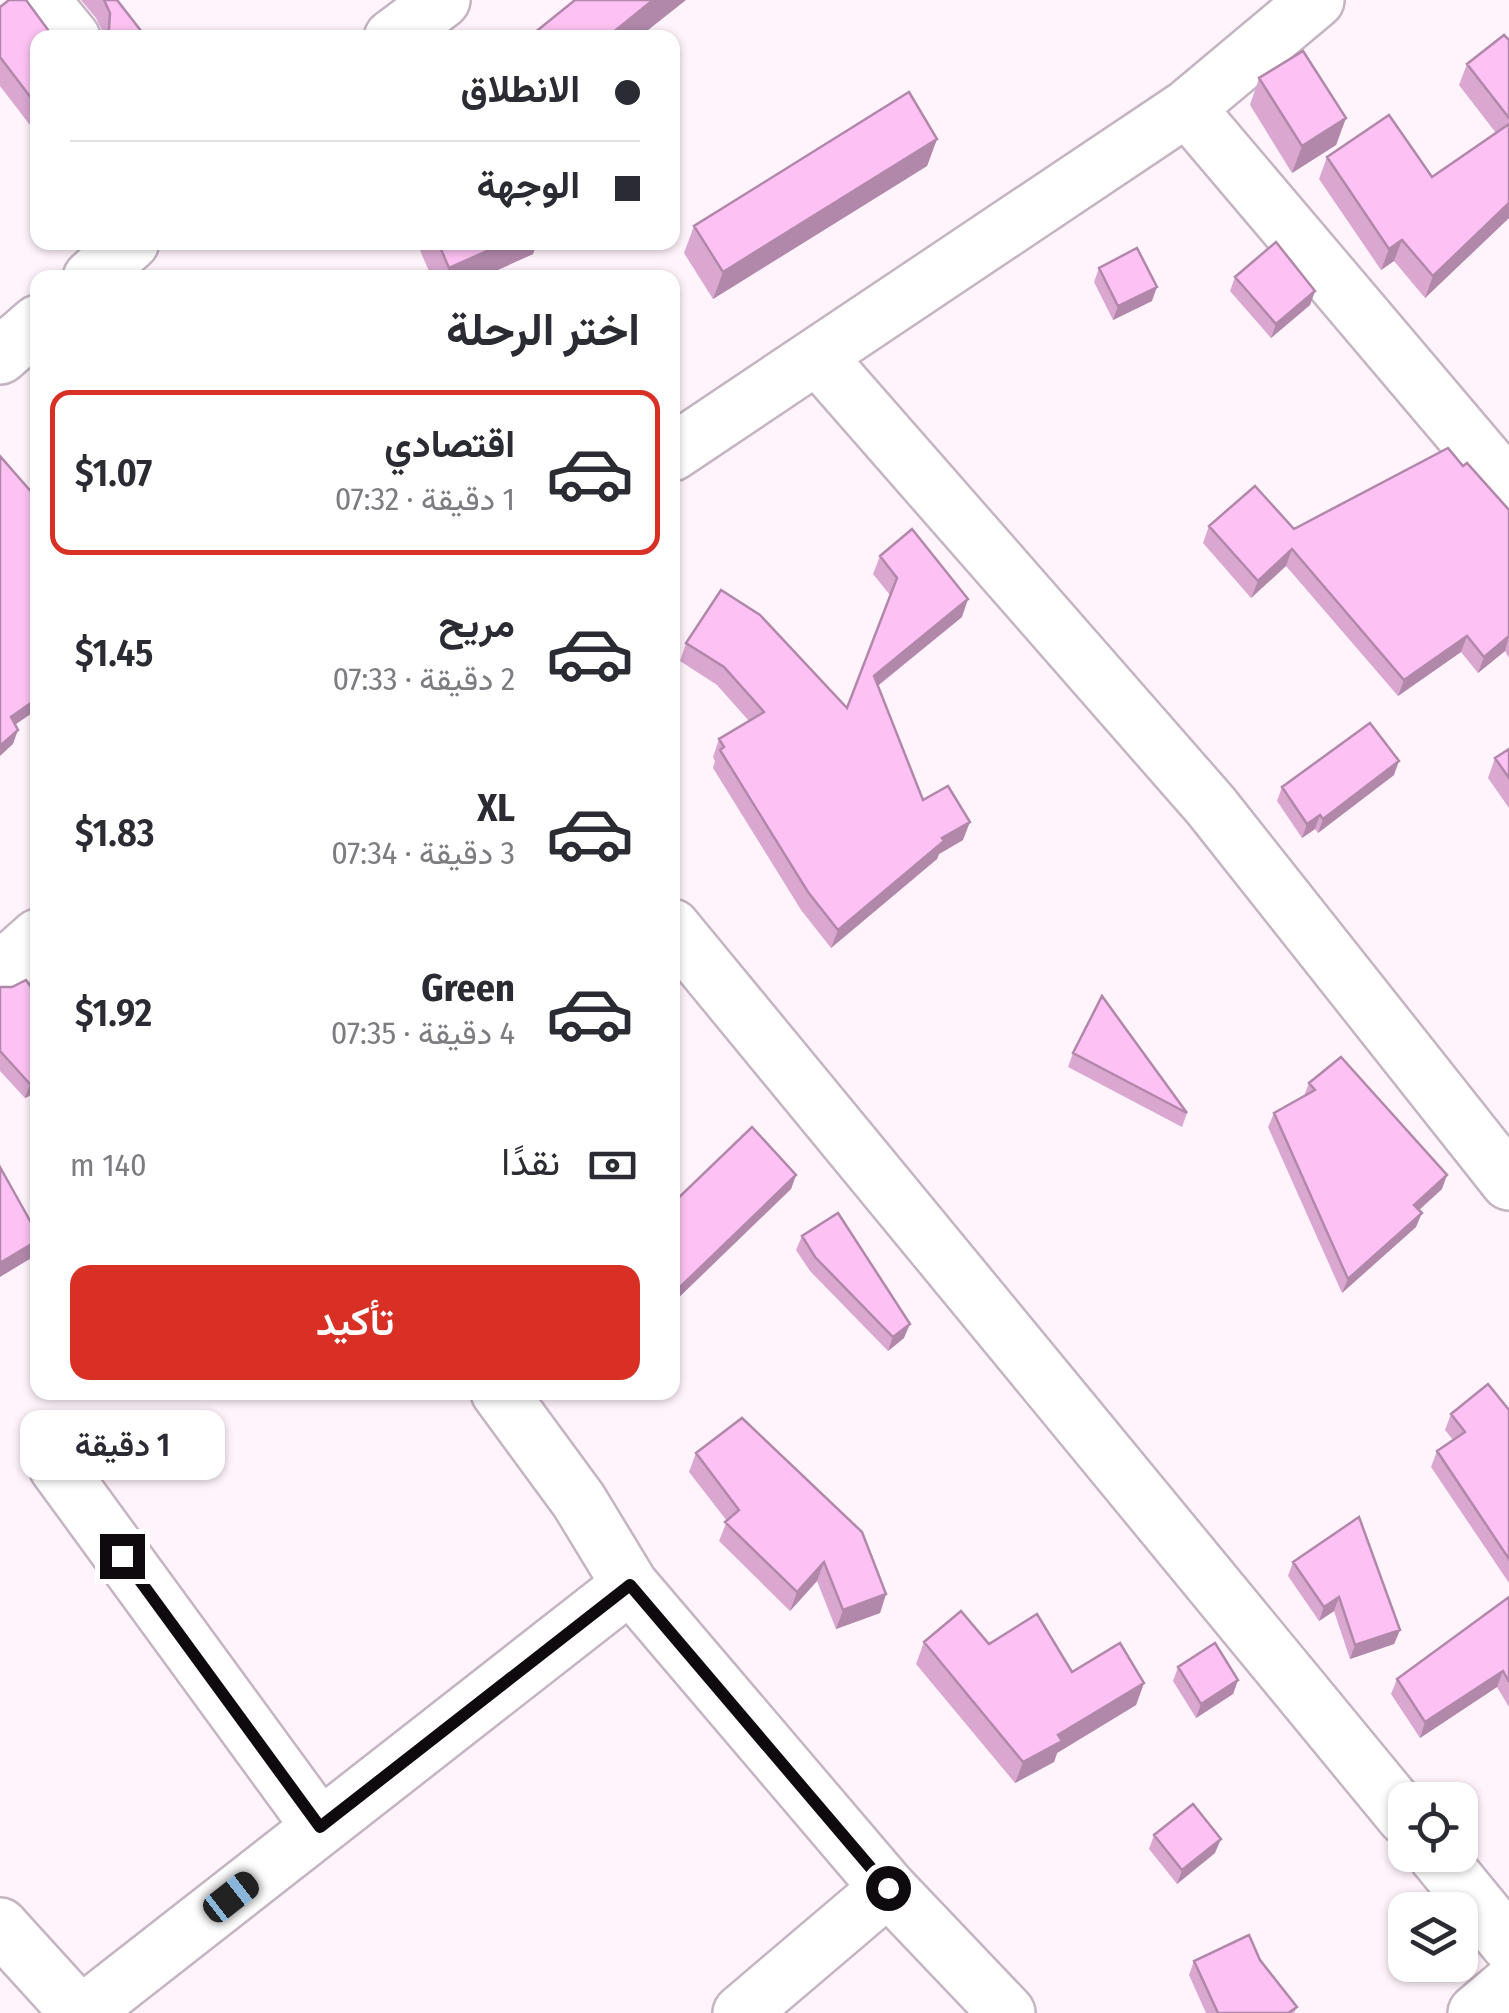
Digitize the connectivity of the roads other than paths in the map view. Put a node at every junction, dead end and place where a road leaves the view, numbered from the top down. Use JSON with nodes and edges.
{"nodes":[{"id":1,"x":40,"y":0,"type":"edge"},
{"id":2,"x":442,"y":0,"type":"edge"},
{"id":3,"x":1289,"y":8,"type":"edge"},
{"id":4,"x":65,"y":30,"type":"edge"},
{"id":5,"x":403,"y":30,"type":"edge"},
{"id":6,"x":1188,"y":108,"type":"junction"},
{"id":7,"x":30,"y":330,"type":"edge"},
{"id":8,"x":0,"y":356,"type":"edge"},
{"id":9,"x":817,"y":356,"type":"junction"},
{"id":10,"x":680,"y":448,"type":"edge"},
{"id":11,"x":1509,"y":488,"type":"edge"},
{"id":12,"x":680,"y":940,"type":"edge"},
{"id":13,"x":30,"y":944,"type":"edge"},
{"id":14,"x":0,"y":971,"type":"edge"},
{"id":15,"x":1509,"y":1182,"type":"edge"},
{"id":16,"x":505,"y":1400,"type":"edge"},
{"id":17,"x":57,"y":1467,"type":"dead end"},
{"id":18,"x":630,"y":1585,"type":"junction"},
{"id":19,"x":1388,"y":1796,"type":"edge"},
{"id":20,"x":320,"y":1827,"type":"junction"},
{"id":21,"x":1450,"y":1872,"type":"edge"},
{"id":22,"x":888,"y":1888,"type":"junction"},
{"id":23,"x":0,"y":1926,"type":"edge"},
{"id":24,"x":1509,"y":1944,"type":"edge"},
{"id":25,"x":1509,"y":1985,"type":"edge"},
{"id":26,"x":81,"y":2013,"type":"edge"},
{"id":27,"x":742,"y":2013,"type":"edge"},
{"id":28,"x":1007,"y":2013,"type":"edge"},
{"id":29,"x":1476,"y":2013,"type":"edge"}],
"edges":[{"from":1,"to":4,"type":"street"},
{"from":2,"to":5,"type":"street"},
{"from":3,"to":6,"type":"street"},
{"from":6,"to":9,"type":"street"},
{"from":6,"to":11,"type":"street"},
{"from":7,"to":8,"type":"street"},
{"from":9,"to":10,"type":"street"},
{"from":9,"to":15,"type":"street"},
{"from":12,"to":19,"type":"street"},
{"from":13,"to":14,"type":"street"},
{"from":16,"to":18,"type":"street"},
{"from":17,"to":20,"type":"street"},
{"from":18,"to":20,"type":"street"},
{"from":18,"to":22,"type":"street"},
{"from":20,"to":26,"type":"street"},
{"from":21,"to":24,"type":"street"},
{"from":22,"to":27,"type":"street"},
{"from":22,"to":28,"type":"street"},
{"from":23,"to":26,"type":"street"},
{"from":25,"to":29,"type":"street"}]}
